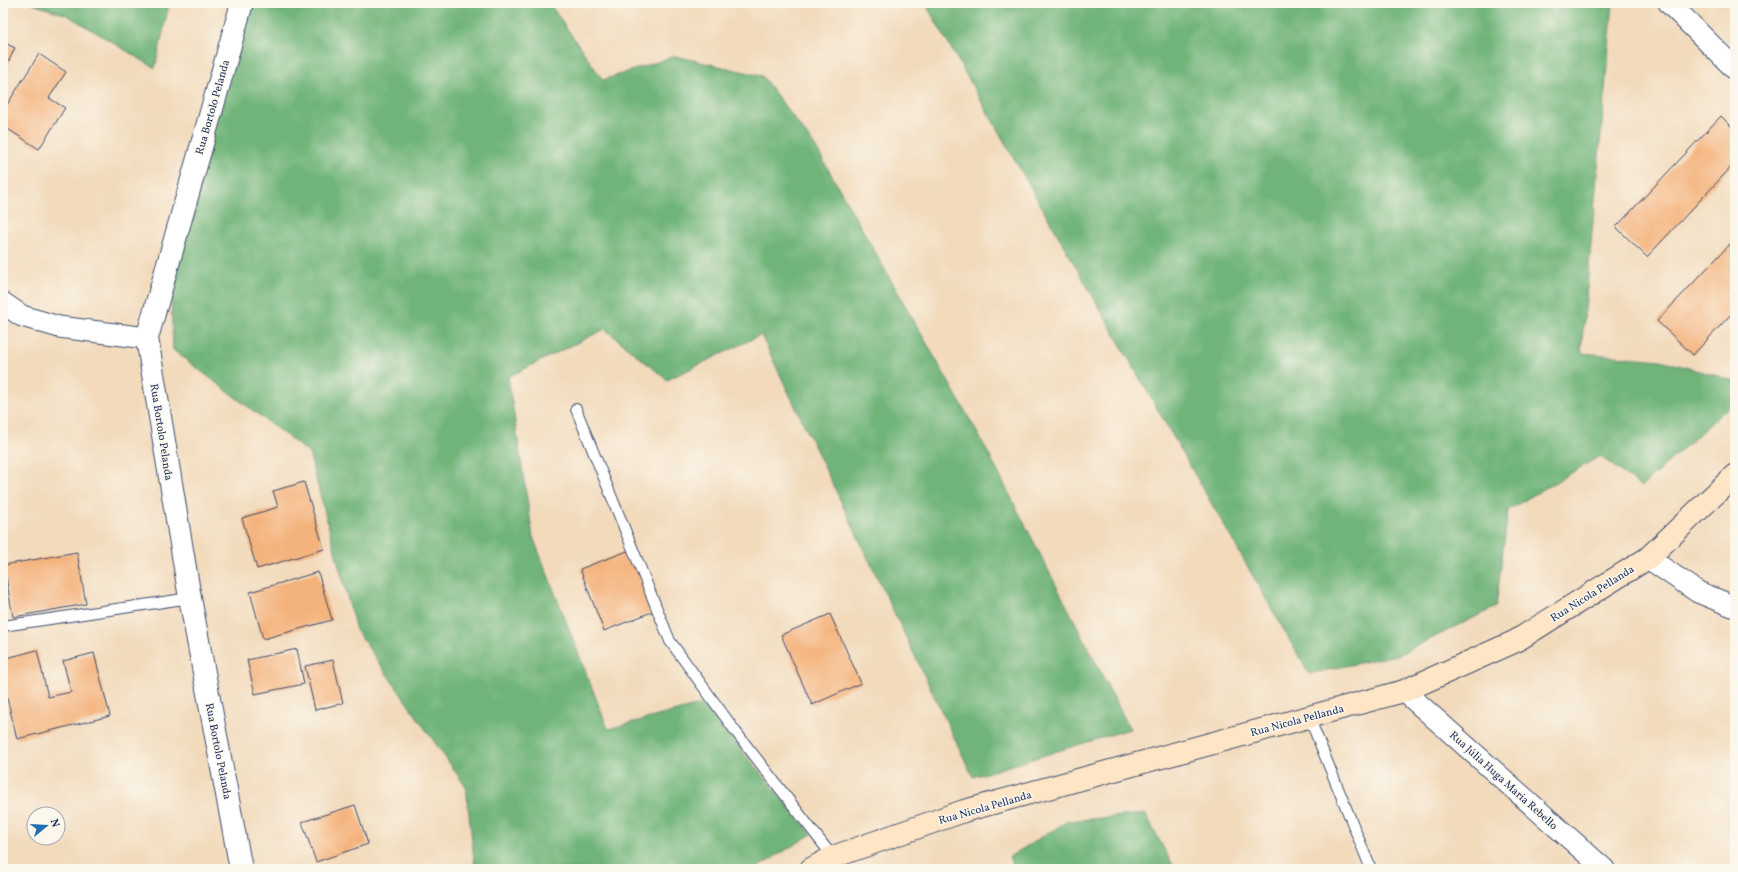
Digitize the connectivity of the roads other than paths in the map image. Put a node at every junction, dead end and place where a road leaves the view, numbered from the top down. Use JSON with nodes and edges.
{"nodes":[{"id":1,"x":242,"y":3,"type":"edge"},
{"id":2,"x":1669,"y":3,"type":"edge"},
{"id":3,"x":1735,"y":69,"type":"edge"},
{"id":4,"x":3,"y":303,"type":"edge"},
{"id":5,"x":147,"y":338,"type":"junction"},
{"id":6,"x":576,"y":409,"type":"dead end"},
{"id":7,"x":1735,"y":475,"type":"edge"},
{"id":8,"x":1648,"y":558,"type":"junction"},
{"id":9,"x":1707,"y":597,"type":"junction"},
{"id":10,"x":1735,"y":597,"type":"edge"},
{"id":11,"x":190,"y":598,"type":"junction"},
{"id":12,"x":1735,"y":607,"type":"edge"},
{"id":13,"x":3,"y":626,"type":"edge"},
{"id":14,"x":1404,"y":691,"type":"junction"},
{"id":15,"x":1309,"y":717,"type":"junction"},
{"id":16,"x":833,"y":857,"type":"junction"},
{"id":17,"x":241,"y":869,"type":"edge"},
{"id":18,"x":810,"y":869,"type":"edge"},
{"id":19,"x":1371,"y":869,"type":"edge"},
{"id":20,"x":1604,"y":869,"type":"edge"}],
"edges":[{"from":1,"to":5,"type":"street","name":"Rua Bortolo Pelanda"},
{"from":2,"to":3,"type":"street"},
{"from":4,"to":5,"type":"street"},
{"from":5,"to":11,"type":"street","name":"Rua Bortolo Pelanda"},
{"from":6,"to":16,"type":"lane"},
{"from":7,"to":8,"type":"main road","name":"Rua Nicola Pellanda"},
{"from":8,"to":9,"type":"street"},
{"from":8,"to":14,"type":"main road","name":"Rua Nicola Pellanda"},
{"from":9,"to":10,"type":"street"},
{"from":9,"to":12,"type":"street"},
{"from":11,"to":13,"type":"lane"},
{"from":11,"to":17,"type":"street","name":"Rua Bortolo Pelanda"},
{"from":14,"to":15,"type":"main road","name":"Rua Nicola Pellanda"},
{"from":14,"to":20,"type":"street","name":"Rua Júlia Huga Maria Rebello"},
{"from":15,"to":16,"type":"main road","name":"Rua Nicola Pellanda"},
{"from":15,"to":19,"type":"lane"},
{"from":16,"to":18,"type":"main road","name":"Rua Nicola Pellanda"}]}
